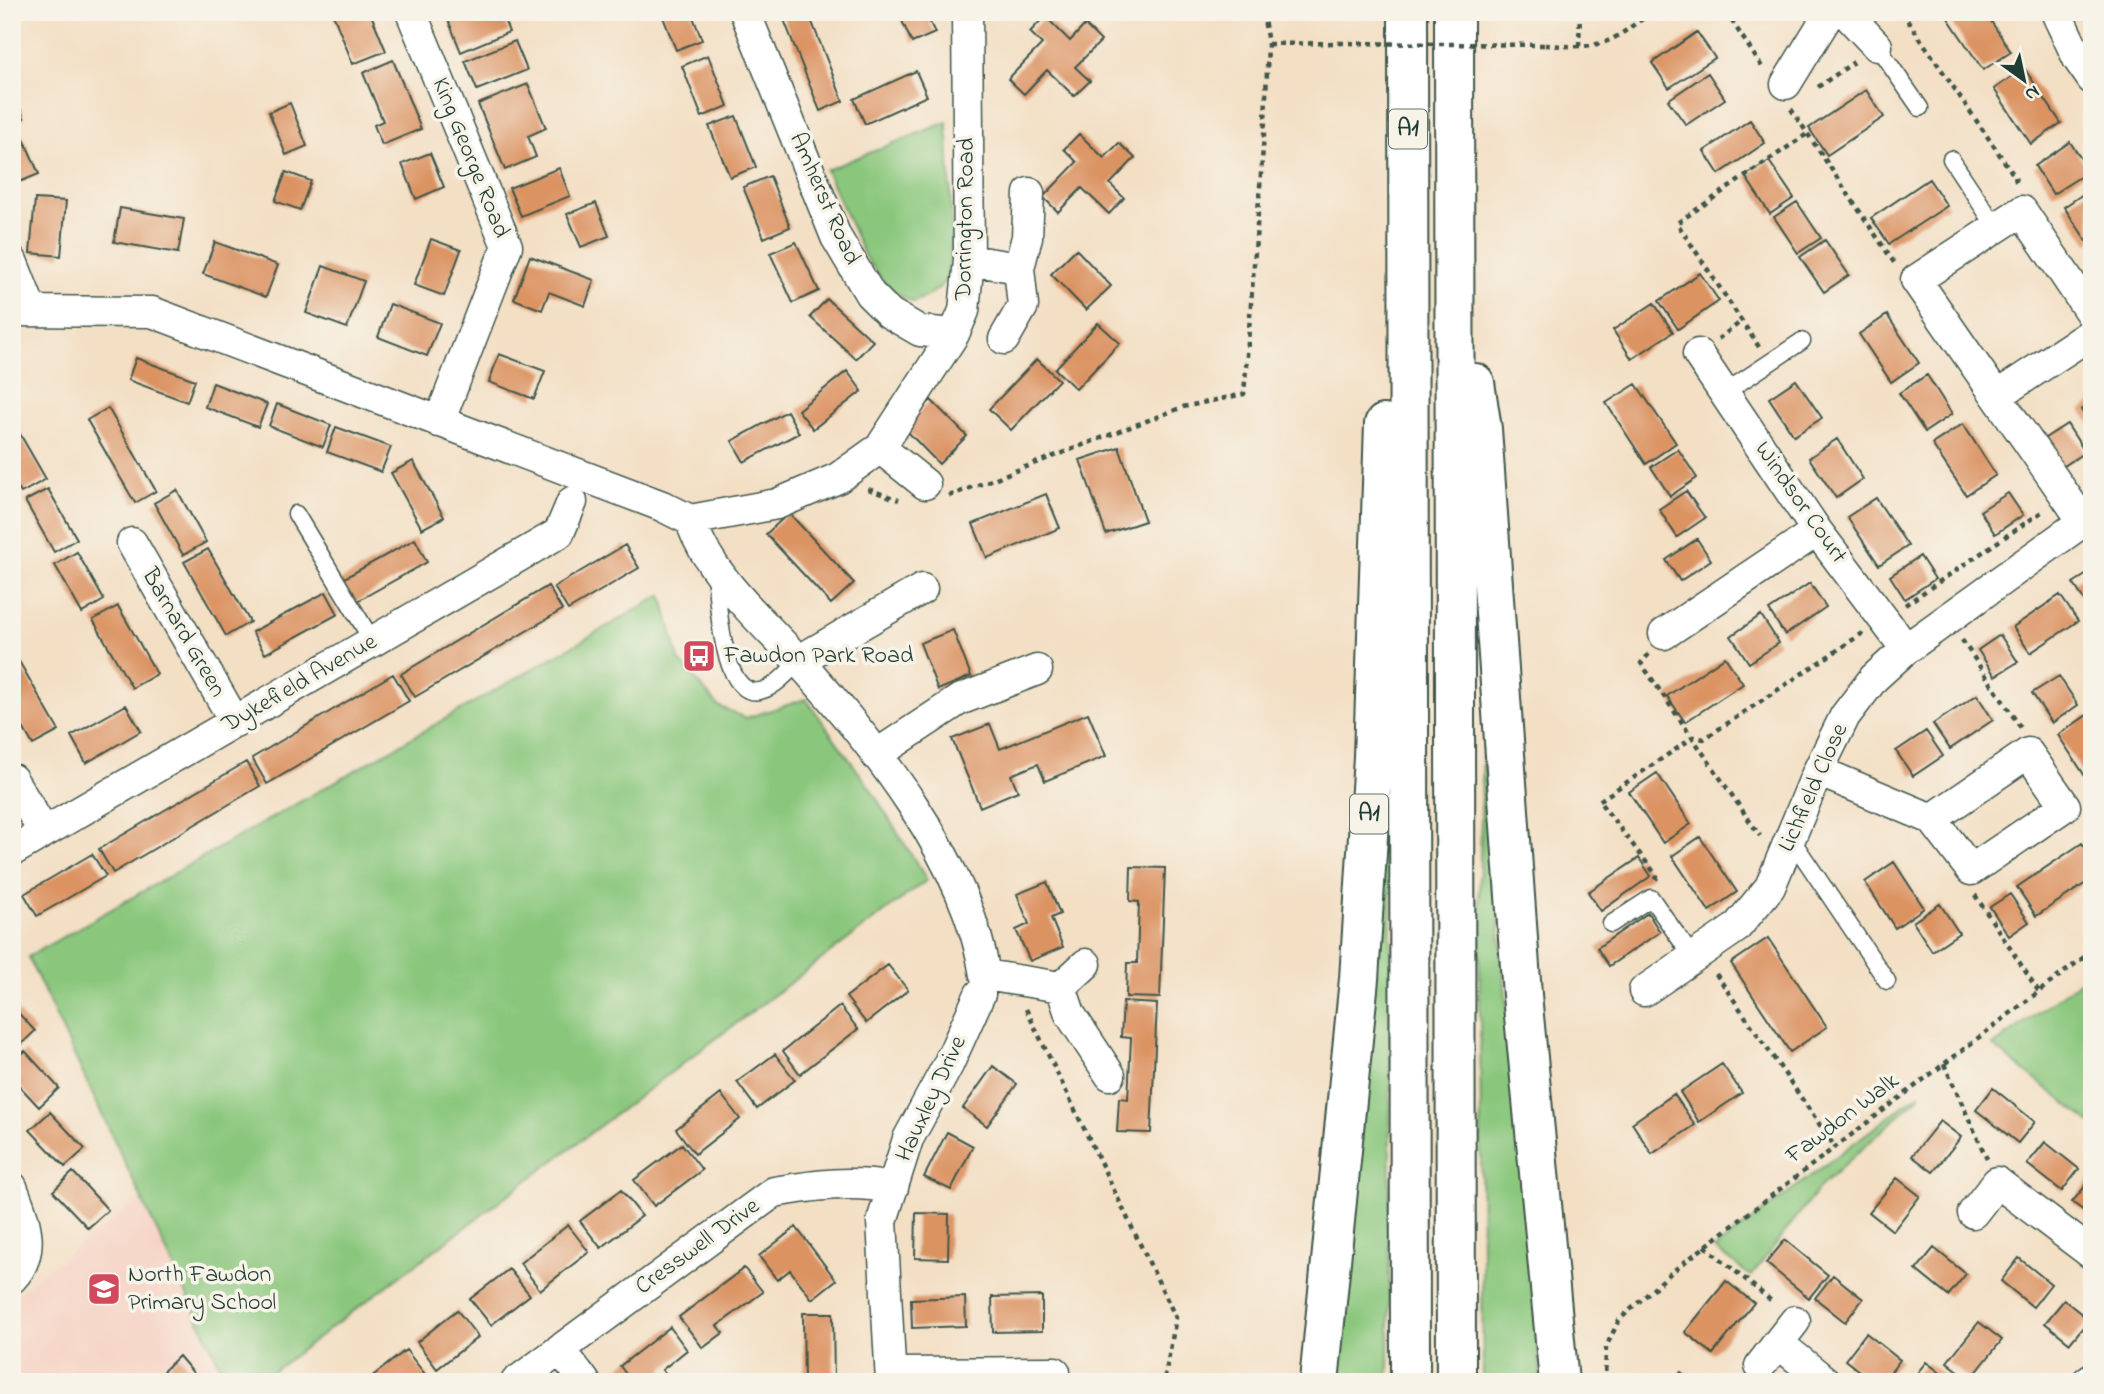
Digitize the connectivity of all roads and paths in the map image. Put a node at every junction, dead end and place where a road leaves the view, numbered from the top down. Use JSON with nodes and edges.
{"nodes":[{"id":1,"x":411,"y":12,"type":"edge"},
{"id":2,"x":745,"y":12,"type":"edge"},
{"id":3,"x":967,"y":12,"type":"edge"},
{"id":4,"x":1263,"y":12,"type":"edge"},
{"id":5,"x":1408,"y":12,"type":"edge"},
{"id":6,"x":1454,"y":12,"type":"edge"},
{"id":7,"x":1580,"y":12,"type":"edge"},
{"id":8,"x":1660,"y":12,"type":"edge"},
{"id":9,"x":1726,"y":12,"type":"edge"},
{"id":10,"x":1830,"y":12,"type":"edge"},
{"id":11,"x":1845,"y":12,"type":"edge"},
{"id":12,"x":1902,"y":12,"type":"edge"},
{"id":13,"x":2056,"y":12,"type":"edge"},
{"id":14,"x":1909,"y":23,"type":"junction"},
{"id":15,"x":1268,"y":44,"type":"junction"},
{"id":16,"x":1877,"y":46,"type":"junction"},
{"id":17,"x":1578,"y":47,"type":"junction"},
{"id":18,"x":2092,"y":79,"type":"edge"},
{"id":19,"x":1791,"y":94,"type":"junction"},
{"id":20,"x":1920,"y":108,"type":"dead end"},
{"id":21,"x":1807,"y":134,"type":"junction"},
{"id":22,"x":1951,"y":159,"type":"dead end"},
{"id":23,"x":1029,"y":193,"type":"dead end"},
{"id":24,"x":2022,"y":211,"type":"junction"},
{"id":25,"x":1996,"y":227,"type":"junction"},
{"id":26,"x":1455,"y":243,"type":"junction"},
{"id":27,"x":1409,"y":247,"type":"junction"},
{"id":28,"x":969,"y":260,"type":"junction"},
{"id":29,"x":12,"y":261,"type":"edge"},
{"id":30,"x":1019,"y":268,"type":"junction"},
{"id":31,"x":1916,"y":280,"type":"junction"},
{"id":32,"x":22,"y":310,"type":"edge"},
{"id":33,"x":2092,"y":315,"type":"edge"},
{"id":34,"x":2092,"y":333,"type":"edge"},
{"id":35,"x":954,"y":334,"type":"junction"},
{"id":36,"x":1004,"y":339,"type":"dead end"},
{"id":37,"x":1802,"y":341,"type":"dead end"},
{"id":38,"x":1698,"y":354,"type":"dead end"},
{"id":39,"x":1769,"y":363,"type":"junction"},
{"id":40,"x":1724,"y":393,"type":"junction"},
{"id":41,"x":1998,"y":395,"type":"junction"},
{"id":42,"x":439,"y":422,"type":"junction"},
{"id":43,"x":880,"y":448,"type":"junction"},
{"id":44,"x":838,"y":478,"type":"junction"},
{"id":45,"x":925,"y":494,"type":"junction"},
{"id":46,"x":2066,"y":495,"type":"junction"},
{"id":47,"x":572,"y":502,"type":"dead end"},
{"id":48,"x":296,"y":514,"type":"dead end"},
{"id":49,"x":2088,"y":518,"type":"edge"},
{"id":50,"x":690,"y":520,"type":"junction"},
{"id":51,"x":1817,"y":531,"type":"junction"},
{"id":52,"x":132,"y":543,"type":"dead end"},
{"id":53,"x":715,"y":571,"type":"junction"},
{"id":54,"x":922,"y":589,"type":"dead end"},
{"id":55,"x":1947,"y":619,"type":"junction"},
{"id":56,"x":1882,"y":620,"type":"junction"},
{"id":57,"x":1664,"y":634,"type":"joint"},
{"id":58,"x":373,"y":642,"type":"junction"},
{"id":59,"x":1906,"y":649,"type":"junction"},
{"id":60,"x":798,"y":661,"type":"junction"},
{"id":61,"x":1037,"y":670,"type":"dead end"},
{"id":62,"x":234,"y":722,"type":"junction"},
{"id":63,"x":1694,"y":737,"type":"junction"},
{"id":64,"x":2028,"y":753,"type":"junction"},
{"id":65,"x":876,"y":755,"type":"junction"},
{"id":66,"x":1818,"y":771,"type":"junction"},
{"id":67,"x":12,"y":779,"type":"edge"},
{"id":68,"x":1932,"y":819,"type":"junction"},
{"id":69,"x":44,"y":832,"type":"junction"},
{"id":70,"x":12,"y":851,"type":"edge"},
{"id":71,"x":1786,"y":853,"type":"junction"},
{"id":72,"x":1971,"y":870,"type":"junction"},
{"id":73,"x":1651,"y":898,"type":"junction"},
{"id":74,"x":1611,"y":924,"type":"dead end"},
{"id":75,"x":2092,"y":951,"type":"edge"},
{"id":76,"x":1698,"y":956,"type":"junction"},
{"id":77,"x":1086,"y":964,"type":"dead end"},
{"id":78,"x":1887,"y":981,"type":"dead end"},
{"id":79,"x":992,"y":983,"type":"junction"},
{"id":80,"x":1061,"y":987,"type":"junction"},
{"id":81,"x":1644,"y":991,"type":"dead end"},
{"id":82,"x":2039,"y":992,"type":"junction"},
{"id":83,"x":1944,"y":1064,"type":"junction"},
{"id":84,"x":1110,"y":1075,"type":"dead end"},
{"id":85,"x":1835,"y":1147,"type":"junction"},
{"id":86,"x":1997,"y":1181,"type":"junction"},
{"id":87,"x":12,"y":1187,"type":"edge"},
{"id":88,"x":893,"y":1188,"type":"junction"},
{"id":89,"x":1973,"y":1213,"type":"dead end"},
{"id":90,"x":1705,"y":1246,"type":"junction"},
{"id":91,"x":2092,"y":1254,"type":"edge"},
{"id":92,"x":12,"y":1278,"type":"edge"},
{"id":93,"x":1778,"y":1343,"type":"joint"},
{"id":94,"x":560,"y":1349,"type":"junction"},
{"id":95,"x":1055,"y":1368,"type":"edge"},
{"id":96,"x":891,"y":1377,"type":"edge"},
{"id":97,"x":2092,"y":1378,"type":"edge"},
{"id":98,"x":516,"y":1382,"type":"edge"},
{"id":99,"x":585,"y":1382,"type":"edge"},
{"id":100,"x":1164,"y":1382,"type":"edge"},
{"id":101,"x":1319,"y":1382,"type":"edge"},
{"id":102,"x":1410,"y":1382,"type":"edge"},
{"id":103,"x":1456,"y":1382,"type":"edge"},
{"id":104,"x":1559,"y":1382,"type":"edge"},
{"id":105,"x":1605,"y":1382,"type":"edge"},
{"id":106,"x":1826,"y":1382,"type":"edge"},
{"id":107,"x":2087,"y":1382,"type":"edge"}],
"edges":[{"from":1,"to":42,"type":"street","name":"King George Road"},
{"from":2,"to":35,"type":"street","name":"Amherst Road"},
{"from":3,"to":28,"type":"street","name":"Dorrington Road"},
{"from":4,"to":15,"type":"path"},
{"from":5,"to":27,"type":"highway","number":"A1"},
{"from":6,"to":26,"type":"highway","number":"A1"},
{"from":7,"to":17,"type":"path"},
{"from":8,"to":17,"type":"path"},
{"from":9,"to":19,"type":"path"},
{"from":10,"to":19,"type":"street"},
{"from":11,"to":16,"type":"street"},
{"from":12,"to":14,"type":"path"},
{"from":13,"to":18,"type":"street"},
{"from":14,"to":16,"type":"path"},
{"from":14,"to":24,"type":"path"},
{"from":15,"to":17,"type":"path","bridge":true},
{"from":15,"to":45,"type":"path"},
{"from":16,"to":19,"type":"path"},
{"from":16,"to":20,"type":"lane"},
{"from":19,"to":21,"type":"path"},
{"from":21,"to":31,"type":"path"},
{"from":21,"to":39,"type":"path"},
{"from":22,"to":25,"type":"lane"},
{"from":23,"to":30,"type":"street"},
{"from":24,"to":25,"type":"street"},
{"from":24,"to":33,"type":"street"},
{"from":25,"to":31,"type":"street"},
{"from":26,"to":103,"type":"highway","number":"A1"},
{"from":26,"to":104,"type":"highway","number":"A1"},
{"from":27,"to":101,"type":"highway","number":"A1"},
{"from":27,"to":102,"type":"highway","number":"A1"},
{"from":28,"to":30,"type":"street"},
{"from":28,"to":35,"type":"street","name":"Dorrington Road"},
{"from":29,"to":32,"type":"street"},
{"from":30,"to":36,"type":"street"},
{"from":31,"to":41,"type":"street"},
{"from":32,"to":42,"type":"street"},
{"from":34,"to":41,"type":"street"},
{"from":35,"to":43,"type":"street","name":"Dorrington Road"},
{"from":37,"to":39,"type":"lane"},
{"from":38,"to":40,"type":"street","name":"Windsor Court"},
{"from":39,"to":40,"type":"lane"},
{"from":40,"to":51,"type":"street","name":"Windsor Court"},
{"from":41,"to":46,"type":"street"},
{"from":42,"to":50,"type":"street"},
{"from":43,"to":44,"type":"street","name":"Dorrington Road"},
{"from":43,"to":45,"type":"street"},
{"from":44,"to":45,"type":"path"},
{"from":44,"to":50,"type":"street","name":"Dorrington Road"},
{"from":46,"to":49,"type":"street"},
{"from":46,"to":56,"type":"path"},
{"from":47,"to":58,"type":"street","name":"Dykefield Avenue"},
{"from":48,"to":58,"type":"lane"},
{"from":49,"to":55,"type":"street","name":"Lichfield Close"},
{"from":50,"to":53,"type":"street"},
{"from":51,"to":56,"type":"street","name":"Windsor Court"},
{"from":51,"to":57,"type":"street"},
{"from":52,"to":62,"type":"street","name":"Barnard Green"},
{"from":53,"to":60,"type":"street"},
{"from":53,"to":60,"type":"lane"},
{"from":54,"to":60,"type":"street"},
{"from":55,"to":59,"type":"street","name":"Lichfield Close"},
{"from":55,"to":64,"type":"path"},
{"from":56,"to":59,"type":"street","name":"Windsor Court"},
{"from":56,"to":63,"type":"path"},
{"from":57,"to":63,"type":"path"},
{"from":58,"to":62,"type":"street","name":"Dykefield Avenue"},
{"from":59,"to":66,"type":"street","name":"Lichfield Close"},
{"from":60,"to":65,"type":"street"},
{"from":61,"to":65,"type":"street"},
{"from":62,"to":69,"type":"street","name":"Dykefield Avenue"},
{"from":63,"to":71,"type":"path"},
{"from":63,"to":73,"type":"path"},
{"from":64,"to":68,"type":"street"},
{"from":64,"to":72,"type":"street"},
{"from":65,"to":79,"type":"street"},
{"from":66,"to":68,"type":"street"},
{"from":66,"to":71,"type":"street","name":"Lichfield Close"},
{"from":67,"to":69,"type":"street"},
{"from":68,"to":72,"type":"street"},
{"from":69,"to":70,"type":"street","name":"Dykefield Avenue"},
{"from":71,"to":76,"type":"street","name":"Lichfield Close"},
{"from":71,"to":78,"type":"lane"},
{"from":72,"to":82,"type":"path"},
{"from":73,"to":74,"type":"lane"},
{"from":73,"to":76,"type":"lane"},
{"from":75,"to":82,"type":"path","name":"Fawdon Walk"},
{"from":76,"to":81,"type":"street","name":"Lichfield Close"},
{"from":76,"to":85,"type":"path"},
{"from":77,"to":80,"type":"street"},
{"from":79,"to":80,"type":"street"},
{"from":79,"to":88,"type":"street","name":"Hauxley Drive"},
{"from":79,"to":100,"type":"path"},
{"from":80,"to":84,"type":"street"},
{"from":82,"to":83,"type":"path","name":"Fawdon Walk"},
{"from":83,"to":85,"type":"path","name":"Fawdon Walk"},
{"from":83,"to":86,"type":"path"},
{"from":85,"to":90,"type":"path","name":"Fawdon Walk"},
{"from":86,"to":89,"type":"street"},
{"from":86,"to":91,"type":"street"},
{"from":87,"to":92,"type":"street"},
{"from":88,"to":94,"type":"street","name":"Cresswell Drive"},
{"from":88,"to":96,"type":"street","name":"Hauxley Drive"},
{"from":90,"to":93,"type":"path"},
{"from":90,"to":105,"type":"path","name":"Fawdon Walk"},
{"from":93,"to":106,"type":"street"},
{"from":94,"to":98,"type":"street","name":"Cresswell Drive"},
{"from":94,"to":99,"type":"street"},
{"from":95,"to":96,"type":"street","name":"Hauxley Drive"},
{"from":97,"to":107,"type":"street"}]}
